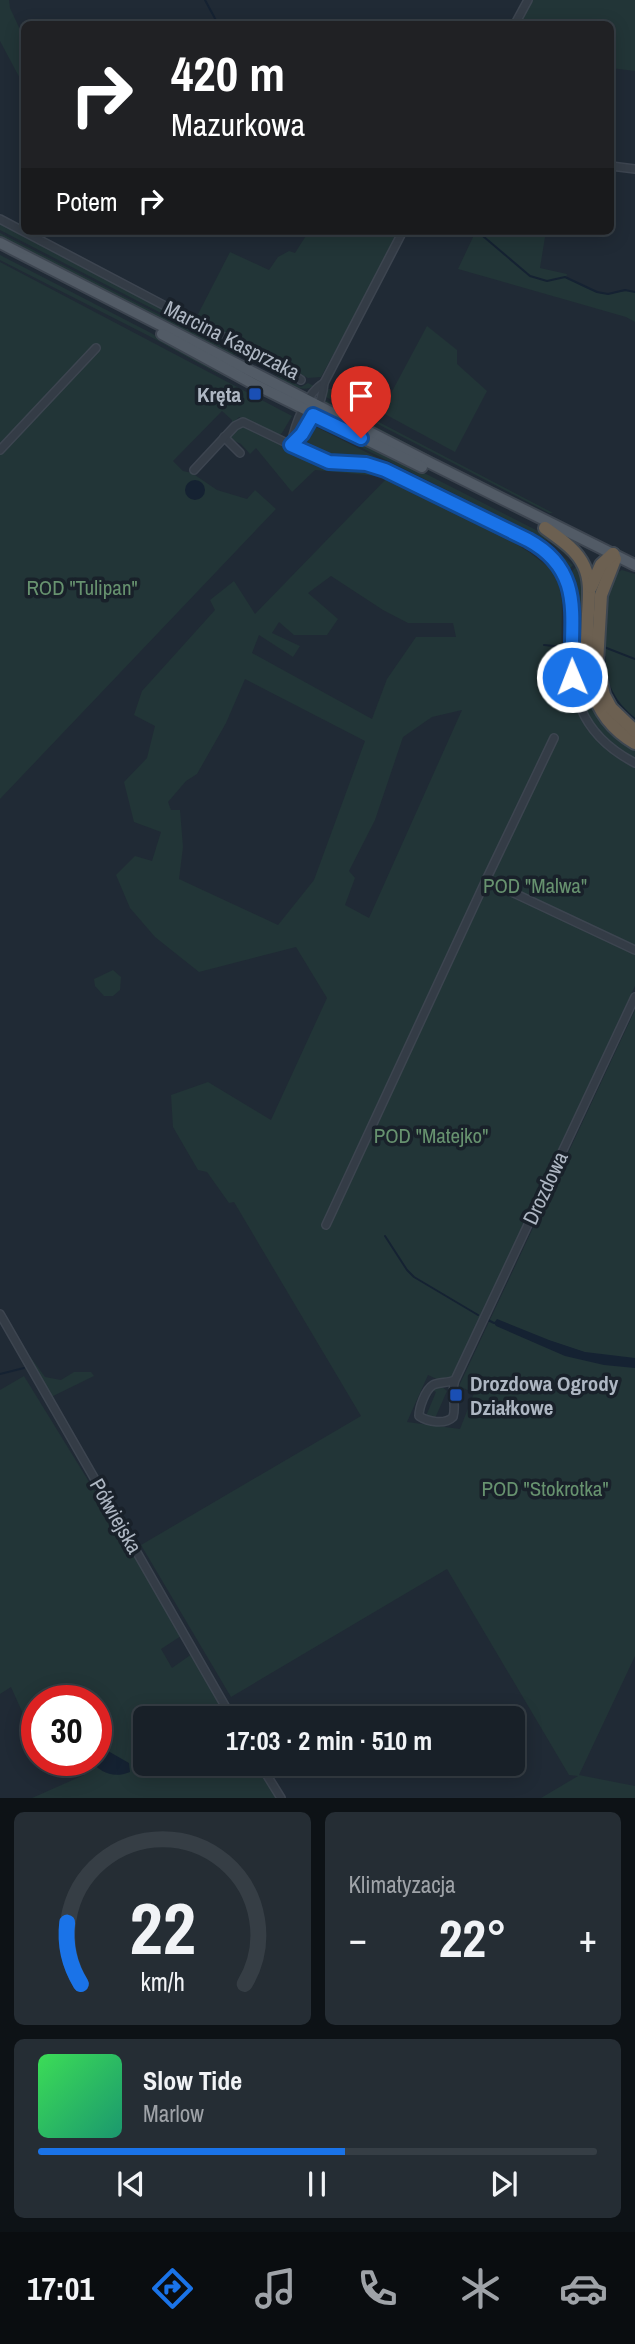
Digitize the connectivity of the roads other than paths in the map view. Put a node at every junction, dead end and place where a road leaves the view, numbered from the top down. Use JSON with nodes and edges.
{"nodes":[{"id":1,"x":528,"y":0,"type":"edge"},
{"id":2,"x":517,"y":21,"type":"edge"},
{"id":3,"x":614,"y":166,"type":"edge"},
{"id":4,"x":635,"y":169,"type":"edge"},
{"id":5,"x":0,"y":219,"type":"edge"},
{"id":6,"x":21,"y":230,"type":"edge"},
{"id":7,"x":30,"y":235,"type":"edge"},
{"id":8,"x":401,"y":235,"type":"edge"},
{"id":9,"x":0,"y":243,"type":"edge"},
{"id":10,"x":0,"y":250,"type":"edge"},
{"id":11,"x":96,"y":348,"type":"dead end"},
{"id":12,"x":301,"y":380,"type":"dead end"},
{"id":13,"x":311,"y":408,"type":"junction"},
{"id":14,"x":224,"y":438,"type":"junction"},
{"id":15,"x":291,"y":445,"type":"junction"},
{"id":16,"x":0,"y":450,"type":"edge"},
{"id":17,"x":240,"y":453,"type":"dead end"},
{"id":18,"x":194,"y":470,"type":"dead end"},
{"id":19,"x":545,"y":528,"type":"junction"},
{"id":20,"x":611,"y":558,"type":"junction"},
{"id":21,"x":635,"y":565,"type":"edge"},
{"id":22,"x":635,"y":572,"type":"edge"},
{"id":23,"x":590,"y":591,"type":"junction"},
{"id":24,"x":635,"y":731,"type":"edge"},
{"id":25,"x":554,"y":738,"type":"dead end"},
{"id":26,"x":635,"y":743,"type":"edge"},
{"id":27,"x":635,"y":763,"type":"edge"},
{"id":28,"x":486,"y":880,"type":"junction"},
{"id":29,"x":635,"y":950,"type":"edge"},
{"id":30,"x":635,"y":997,"type":"edge"},
{"id":31,"x":326,"y":1225,"type":"dead end"},
{"id":32,"x":0,"y":1314,"type":"edge"},
{"id":33,"x":455,"y":1380,"type":"junction"},
{"id":34,"x":225,"y":1706,"type":"edge"},
{"id":35,"x":267,"y":1776,"type":"edge"},
{"id":36,"x":281,"y":1798,"type":"edge"}],
"edges":[{"from":1,"to":2,"type":"street"},
{"from":3,"to":4,"type":"street"},
{"from":5,"to":6,"type":"street","name":"Marcina Kasprzaka"},
{"from":7,"to":12,"type":"street","name":"Marcina Kasprzaka"},
{"from":8,"to":13,"type":"street"},
{"from":9,"to":13,"type":"main road","name":"Marcina Kasprzaka"},
{"from":10,"to":13,"type":"main road","name":"Marcina Kasprzaka"},
{"from":11,"to":16,"type":"street"},
{"from":13,"to":15,"type":"street"},
{"from":13,"to":19,"type":"main road","name":"Marcina Kasprzaka"},
{"from":13,"to":20,"type":"main road","name":"Marcina Kasprzaka"},
{"from":14,"to":15,"type":"street"},
{"from":14,"to":17,"type":"street"},
{"from":14,"to":18,"type":"street"},
{"from":15,"to":27,"type":"street"},
{"from":19,"to":20,"type":"main road","name":"Marcina Kasprzaka"},
{"from":19,"to":23,"type":"highway"},
{"from":20,"to":21,"type":"main road","name":"Marcina Kasprzaka"},
{"from":20,"to":22,"type":"main road","name":"Marcina Kasprzaka"},
{"from":20,"to":23,"type":"highway"},
{"from":20,"to":24,"type":"highway"},
{"from":23,"to":26,"type":"highway"},
{"from":25,"to":28,"type":"street"},
{"from":28,"to":29,"type":"street"},
{"from":28,"to":31,"type":"street"},
{"from":30,"to":33,"type":"street","name":"Drozdowa"},
{"from":32,"to":34,"type":"street","name":"Półwiejska"},
{"from":33,"to":33,"type":"street"},
{"from":35,"to":36,"type":"street"}]}
